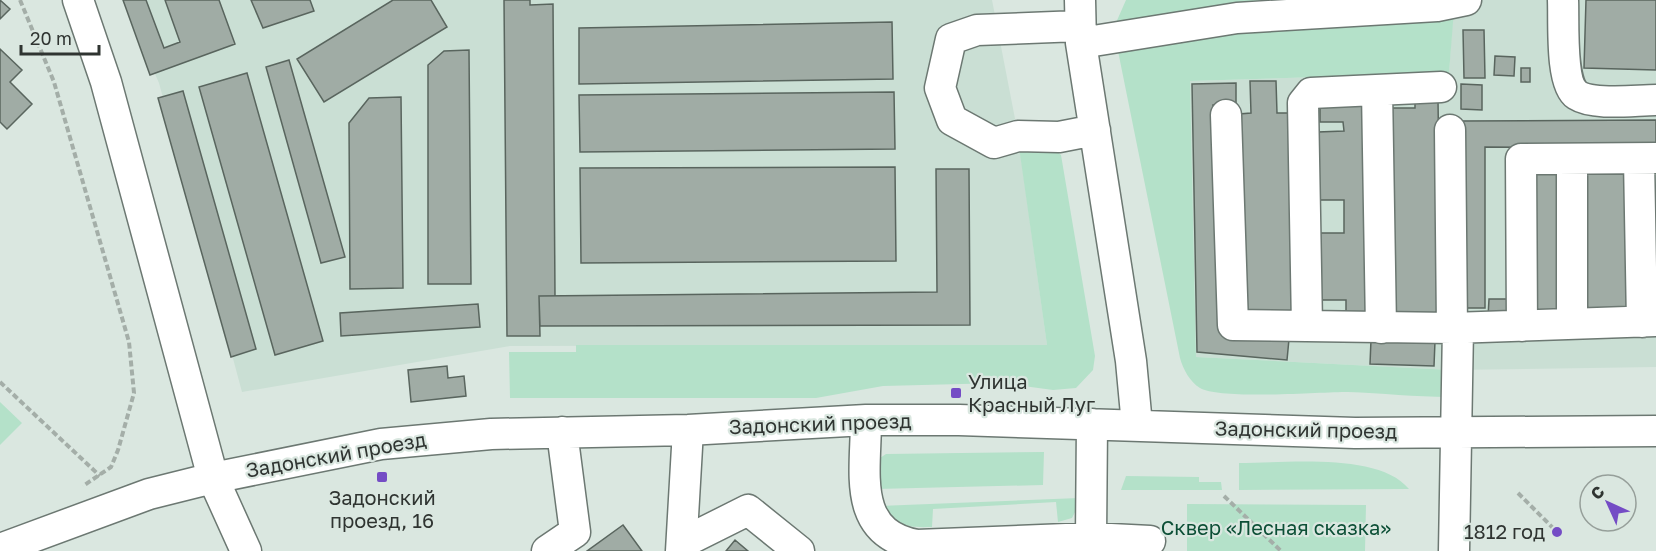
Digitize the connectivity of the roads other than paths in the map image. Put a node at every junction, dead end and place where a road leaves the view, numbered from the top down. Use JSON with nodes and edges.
{"nodes":[{"id":1,"x":78,"y":0,"type":"edge"},
{"id":2,"x":1466,"y":0,"type":"edge"},
{"id":3,"x":1563,"y":0,"type":"edge"},
{"id":4,"x":1078,"y":17,"type":"edge"},
{"id":5,"x":1441,"y":87,"type":"dead end"},
{"id":6,"x":1377,"y":90,"type":"junction"},
{"id":7,"x":1656,"y":100,"type":"edge"},
{"id":8,"x":1226,"y":114,"type":"dead end"},
{"id":9,"x":1095,"y":130,"type":"junction"},
{"id":10,"x":1450,"y":130,"type":"dead end"},
{"id":11,"x":1572,"y":159,"type":"junction"},
{"id":12,"x":1648,"y":159,"type":"edge"},
{"id":13,"x":1649,"y":322,"type":"edge"},
{"id":14,"x":1572,"y":324,"type":"junction"},
{"id":15,"x":1307,"y":326,"type":"junction"},
{"id":16,"x":1522,"y":326,"type":"junction"},
{"id":17,"x":1381,"y":328,"type":"junction"},
{"id":18,"x":1455,"y":328,"type":"junction"},
{"id":19,"x":866,"y":420,"type":"junction"},
{"id":20,"x":1092,"y":424,"type":"junction"},
{"id":21,"x":1137,"y":425,"type":"junction"},
{"id":22,"x":688,"y":430,"type":"junction"},
{"id":23,"x":1656,"y":431,"type":"edge"},
{"id":24,"x":562,"y":432,"type":"junction"},
{"id":25,"x":1458,"y":433,"type":"junction"},
{"id":26,"x":213,"y":478,"type":"junction"},
{"id":27,"x":1091,"y":538,"type":"junction"},
{"id":28,"x":1150,"y":541,"type":"dead end"},
{"id":29,"x":682,"y":547,"type":"edge"},
{"id":30,"x":0,"y":549,"type":"edge"},
{"id":31,"x":246,"y":551,"type":"edge"},
{"id":32,"x":547,"y":551,"type":"edge"},
{"id":33,"x":800,"y":551,"type":"edge"},
{"id":34,"x":1454,"y":551,"type":"edge"}],
"edges":[{"from":1,"to":26,"type":"street"},
{"from":2,"to":4,"type":"street"},
{"from":3,"to":7,"type":"street"},
{"from":4,"to":9,"type":"street"},
{"from":4,"to":9,"type":"street"},
{"from":5,"to":6,"type":"street"},
{"from":6,"to":15,"type":"street"},
{"from":6,"to":17,"type":"street"},
{"from":8,"to":15,"type":"street"},
{"from":9,"to":21,"type":"street"},
{"from":10,"to":18,"type":"street"},
{"from":11,"to":12,"type":"street"},
{"from":11,"to":14,"type":"street"},
{"from":11,"to":16,"type":"street"},
{"from":12,"to":13,"type":"street"},
{"from":13,"to":14,"type":"street"},
{"from":14,"to":16,"type":"street"},
{"from":15,"to":17,"type":"street"},
{"from":16,"to":18,"type":"street"},
{"from":17,"to":18,"type":"street"},
{"from":18,"to":25,"type":"street"},
{"from":19,"to":20,"type":"street","name":"Задонский проезд"},
{"from":19,"to":22,"type":"street","name":"Задонский проезд"},
{"from":19,"to":27,"type":"street"},
{"from":20,"to":21,"type":"street","name":"Задонский проезд"},
{"from":20,"to":27,"type":"street"},
{"from":21,"to":25,"type":"street","name":"Задонский проезд"},
{"from":22,"to":24,"type":"street","name":"Задонский проезд"},
{"from":22,"to":29,"type":"street"},
{"from":23,"to":25,"type":"street","name":"Задонский проезд"},
{"from":24,"to":26,"type":"street","name":"Задонский проезд"},
{"from":24,"to":32,"type":"street"},
{"from":25,"to":34,"type":"street"},
{"from":26,"to":30,"type":"street","name":"Задонский проезд"},
{"from":26,"to":31,"type":"street"},
{"from":27,"to":28,"type":"street"},
{"from":29,"to":33,"type":"street"}]}
